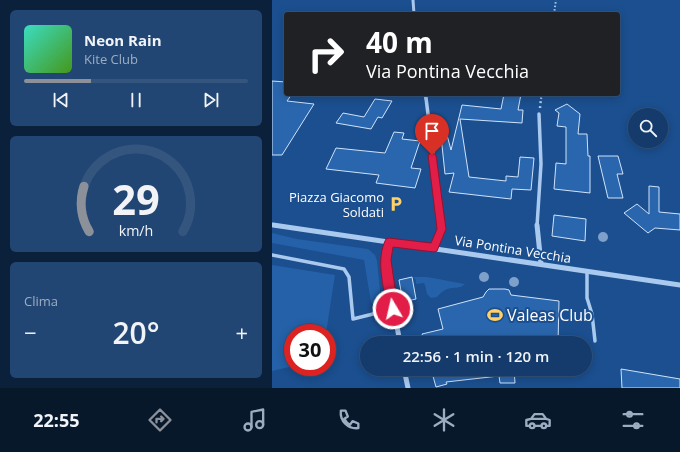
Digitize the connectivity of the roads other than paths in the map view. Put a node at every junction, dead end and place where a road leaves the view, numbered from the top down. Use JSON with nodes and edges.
{"nodes":[{"id":1,"x":413,"y":0,"type":"edge"},
{"id":2,"x":414,"y":12,"type":"edge"},
{"id":3,"x":424,"y":96,"type":"edge"},
{"id":4,"x":539,"y":114,"type":"road end"},
{"id":5,"x":272,"y":225,"type":"edge"},
{"id":6,"x":389,"y":242,"type":"junction"},
{"id":7,"x":434,"y":248,"type":"junction"},
{"id":8,"x":272,"y":255,"type":"edge"},
{"id":9,"x":542,"y":264,"type":"junction"},
{"id":10,"x":587,"y":271,"type":"junction"},
{"id":11,"x":680,"y":285,"type":"edge"},
{"id":12,"x":393,"y":309,"type":"junction"},
{"id":13,"x":399,"y":336,"type":"edge"},
{"id":14,"x":595,"y":341,"type":"dead end"},
{"id":15,"x":405,"y":376,"type":"edge"},
{"id":16,"x":408,"y":388,"type":"edge"}],
"edges":[{"from":1,"to":2,"type":"street"},
{"from":3,"to":7,"type":"street"},
{"from":4,"to":9,"type":"street"},
{"from":5,"to":6,"type":"street","name":"Via Pontina Vecchia"},
{"from":6,"to":7,"type":"street","name":"Via Pontina Vecchia"},
{"from":6,"to":12,"type":"street"},
{"from":7,"to":9,"type":"street","name":"Via Pontina Vecchia"},
{"from":8,"to":12,"type":"lane"},
{"from":9,"to":10,"type":"street","name":"Via Pontina Vecchia"},
{"from":10,"to":11,"type":"street","name":"Via Pontina Vecchia"},
{"from":10,"to":14,"type":"lane"},
{"from":12,"to":13,"type":"street"},
{"from":15,"to":16,"type":"street"}]}
